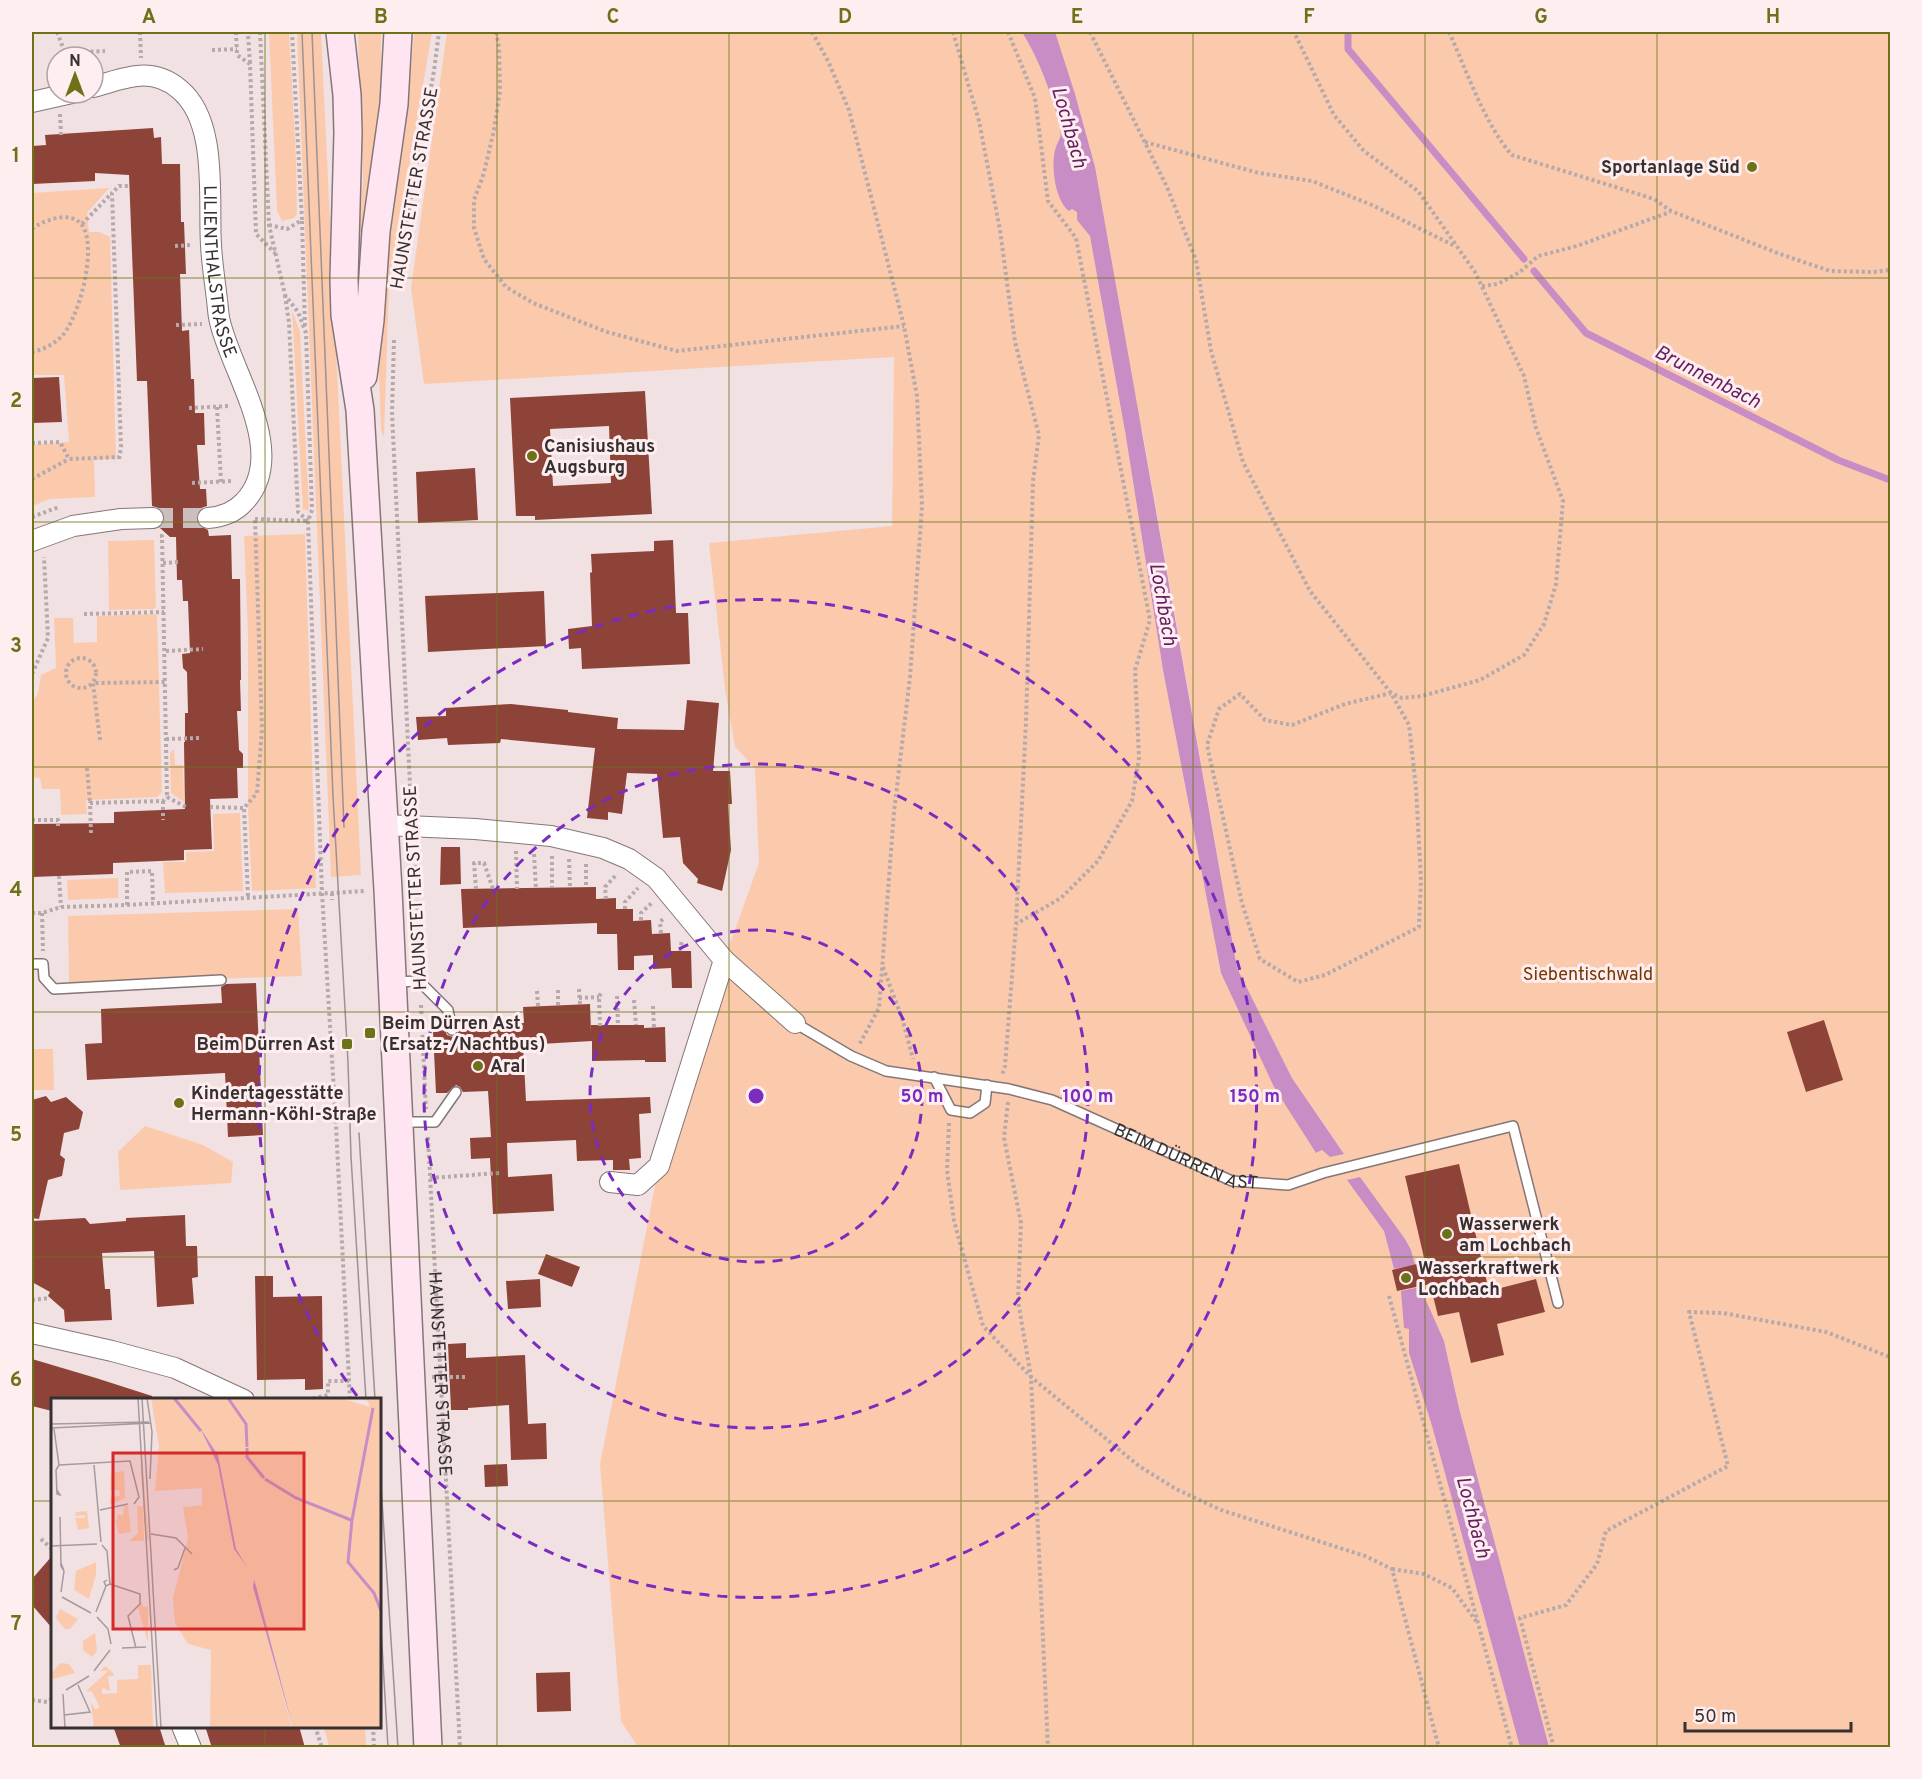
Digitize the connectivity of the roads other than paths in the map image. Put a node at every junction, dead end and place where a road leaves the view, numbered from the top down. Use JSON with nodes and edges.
{"nodes":[{"id":1,"x":340,"y":32,"type":"edge"},
{"id":2,"x":398,"y":32,"type":"edge"},
{"id":3,"x":105,"y":83,"type":"edge"},
{"id":4,"x":360,"y":410,"type":"junction"},
{"id":5,"x":153,"y":518,"type":"tunnel mouth"},
{"id":6,"x":208,"y":518,"type":"tunnel mouth"},
{"id":7,"x":38,"y":547,"type":"edge"},
{"id":8,"x":384,"y":825,"type":"junction"},
{"id":9,"x":724,"y":960,"type":"junction"},
{"id":10,"x":32,"y":964,"type":"edge"},
{"id":11,"x":221,"y":980,"type":"dead end"},
{"id":12,"x":406,"y":982,"type":"junction"},
{"id":13,"x":795,"y":1023,"type":"joint"},
{"id":14,"x":452,"y":1030,"type":"dead end"},
{"id":15,"x":934,"y":1077,"type":"junction"},
{"id":16,"x":992,"y":1086,"type":"junction"},
{"id":17,"x":456,"y":1092,"type":"dead end"},
{"id":18,"x":399,"y":1123,"type":"junction"},
{"id":19,"x":610,"y":1182,"type":"dead end"},
{"id":20,"x":1558,"y":1303,"type":"dead end"},
{"id":21,"x":32,"y":1333,"type":"edge"},
{"id":22,"x":240,"y":1398,"type":"edge"},
{"id":23,"x":183,"y":1728,"type":"edge"},
{"id":24,"x":191,"y":1748,"type":"edge"},
{"id":25,"x":428,"y":1748,"type":"edge"}],
"edges":[{"from":1,"to":4,"type":"main road","name":"HAUNSTETTER STRASSE"},
{"from":2,"to":4,"type":"main road","name":"HAUNSTETTER STRASSE"},
{"from":3,"to":6,"type":"street","name":"LILIENTHALSTRASSE"},
{"from":4,"to":8,"type":"main road","name":"HAUNSTETTER STRASSE"},
{"from":5,"to":7,"type":"street"},
{"from":8,"to":9,"type":"street","name":"BEIM DÜRREN AST"},
{"from":8,"to":12,"type":"main road","name":"HAUNSTETTER STRASSE"},
{"from":9,"to":13,"type":"street","name":"BEIM DÜRREN AST"},
{"from":9,"to":19,"type":"street"},
{"from":10,"to":11,"type":"lane"},
{"from":12,"to":14,"type":"lane"},
{"from":12,"to":18,"type":"main road","name":"HAUNSTETTER STRASSE"},
{"from":13,"to":15,"type":"lane","name":"BEIM DÜRREN AST"},
{"from":15,"to":16,"type":"lane","name":"BEIM DÜRREN AST"},
{"from":15,"to":16,"type":"lane"},
{"from":16,"to":20,"type":"lane","name":"BEIM DÜRREN AST"},
{"from":17,"to":18,"type":"lane"},
{"from":18,"to":25,"type":"main road","name":"HAUNSTETTER STRASSE"},
{"from":21,"to":22,"type":"street"},
{"from":23,"to":24,"type":"street"}]}
